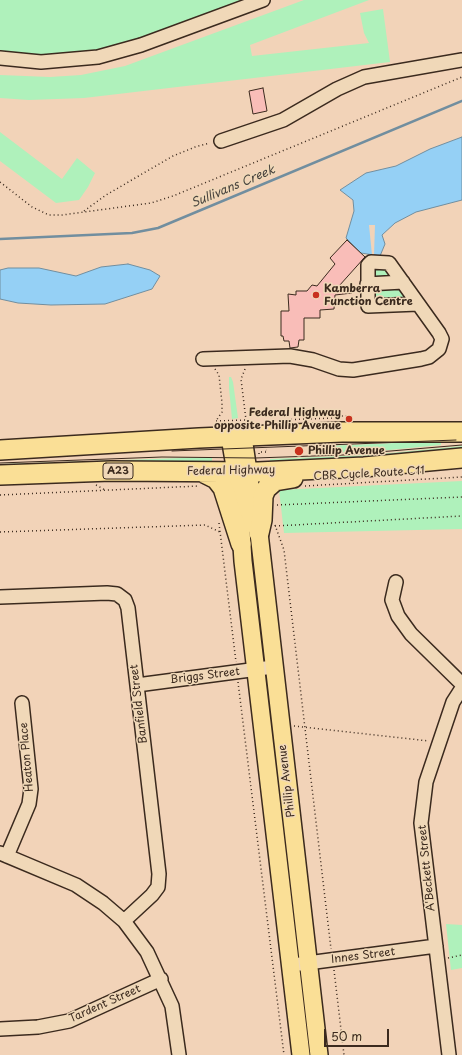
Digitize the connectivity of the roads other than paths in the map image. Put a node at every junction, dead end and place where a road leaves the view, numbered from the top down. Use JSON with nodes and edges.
{"nodes":[{"id":1,"x":263,"y":0,"type":"edge"},
{"id":2,"x":0,"y":58,"type":"edge"},
{"id":3,"x":462,"y":60,"type":"edge"},
{"id":4,"x":220,"y":140,"type":"road end"},
{"id":5,"x":402,"y":282,"type":"junction"},
{"id":6,"x":368,"y":284,"type":"junction"},
{"id":7,"x":418,"y":304,"type":"junction"},
{"id":8,"x":207,"y":362,"type":"road end"},
{"id":9,"x":243,"y":429,"type":"junction"},
{"id":10,"x":462,"y":432,"type":"edge"},
{"id":11,"x":0,"y":450,"type":"edge"},
{"id":12,"x":462,"y":458,"type":"edge"},
{"id":13,"x":364,"y":467,"type":"junction"},
{"id":14,"x":242,"y":472,"type":"junction"},
{"id":15,"x":0,"y":475,"type":"edge"},
{"id":16,"x":202,"y":479,"type":"junction"},
{"id":17,"x":259,"y":533,"type":"junction"},
{"id":18,"x":241,"y":544,"type":"junction"},
{"id":19,"x":396,"y":582,"type":"dead end"},
{"id":20,"x":0,"y":597,"type":"edge"},
{"id":21,"x":273,"y":667,"type":"junction"},
{"id":22,"x":256,"y":669,"type":"junction"},
{"id":23,"x":462,"y":684,"type":"edge"},
{"id":24,"x":137,"y":685,"type":"junction"},
{"id":25,"x":462,"y":688,"type":"edge"},
{"id":26,"x":22,"y":703,"type":"dead end"},
{"id":27,"x":4,"y":854,"type":"edge"},
{"id":28,"x":124,"y":921,"type":"junction"},
{"id":29,"x":436,"y":946,"type":"junction"},
{"id":30,"x":308,"y":963,"type":"junction"},
{"id":31,"x":290,"y":966,"type":"junction"},
{"id":32,"x":161,"y":979,"type":"junction"},
{"id":33,"x":0,"y":1029,"type":"edge"},
{"id":34,"x":179,"y":1055,"type":"edge"},
{"id":35,"x":301,"y":1055,"type":"edge"},
{"id":36,"x":319,"y":1055,"type":"edge"},
{"id":37,"x":449,"y":1055,"type":"edge"}],
"edges":[{"from":1,"to":2,"type":"street"},
{"from":3,"to":4,"type":"street"},
{"from":5,"to":6,"type":"street"},
{"from":5,"to":6,"type":"street"},
{"from":5,"to":7,"type":"street"},
{"from":6,"to":7,"type":"street"},
{"from":7,"to":8,"type":"street"},
{"from":9,"to":10,"type":"highway"},
{"from":9,"to":11,"type":"highway"},
{"from":9,"to":14,"type":"main road","name":"Phillip Avenue"},
{"from":12,"to":13,"type":"highway","name":"Federal Highway","number":"A23"},
{"from":13,"to":14,"type":"highway","name":"Federal Highway","number":"A23"},
{"from":13,"to":17,"type":"highway"},
{"from":14,"to":16,"type":"highway","name":"Federal Highway","number":"A23"},
{"from":14,"to":17,"type":"main road","name":"Phillip Avenue"},
{"from":14,"to":18,"type":"main road","name":"Phillip Avenue"},
{"from":15,"to":16,"type":"highway","name":"Federal Highway","number":"A23"},
{"from":16,"to":18,"type":"highway"},
{"from":17,"to":21,"type":"main road","name":"Phillip Avenue"},
{"from":18,"to":22,"type":"main road","name":"Phillip Avenue"},
{"from":19,"to":23,"type":"street"},
{"from":20,"to":24,"type":"street","name":"Banfield Street"},
{"from":21,"to":22,"type":"street","name":"Briggs Street"},
{"from":21,"to":30,"type":"main road","name":"Phillip Avenue"},
{"from":22,"to":24,"type":"street","name":"Briggs Street"},
{"from":22,"to":31,"type":"main road","name":"Phillip Avenue"},
{"from":24,"to":28,"type":"street","name":"Banfield Street"},
{"from":25,"to":29,"type":"street","name":"A'Beckett Street"},
{"from":26,"to":27,"type":"street","name":"Heaton Place"},
{"from":27,"to":28,"type":"street"},
{"from":28,"to":32,"type":"street"},
{"from":29,"to":30,"type":"street","name":"Innes Street"},
{"from":29,"to":37,"type":"street","name":"A'Beckett Street"},
{"from":30,"to":31,"type":"street","name":"Innes Street"},
{"from":30,"to":36,"type":"main road","name":"Phillip Avenue"},
{"from":31,"to":35,"type":"main road","name":"Phillip Avenue"},
{"from":32,"to":33,"type":"street","name":"Tardent Street"},
{"from":32,"to":34,"type":"street"}]}
